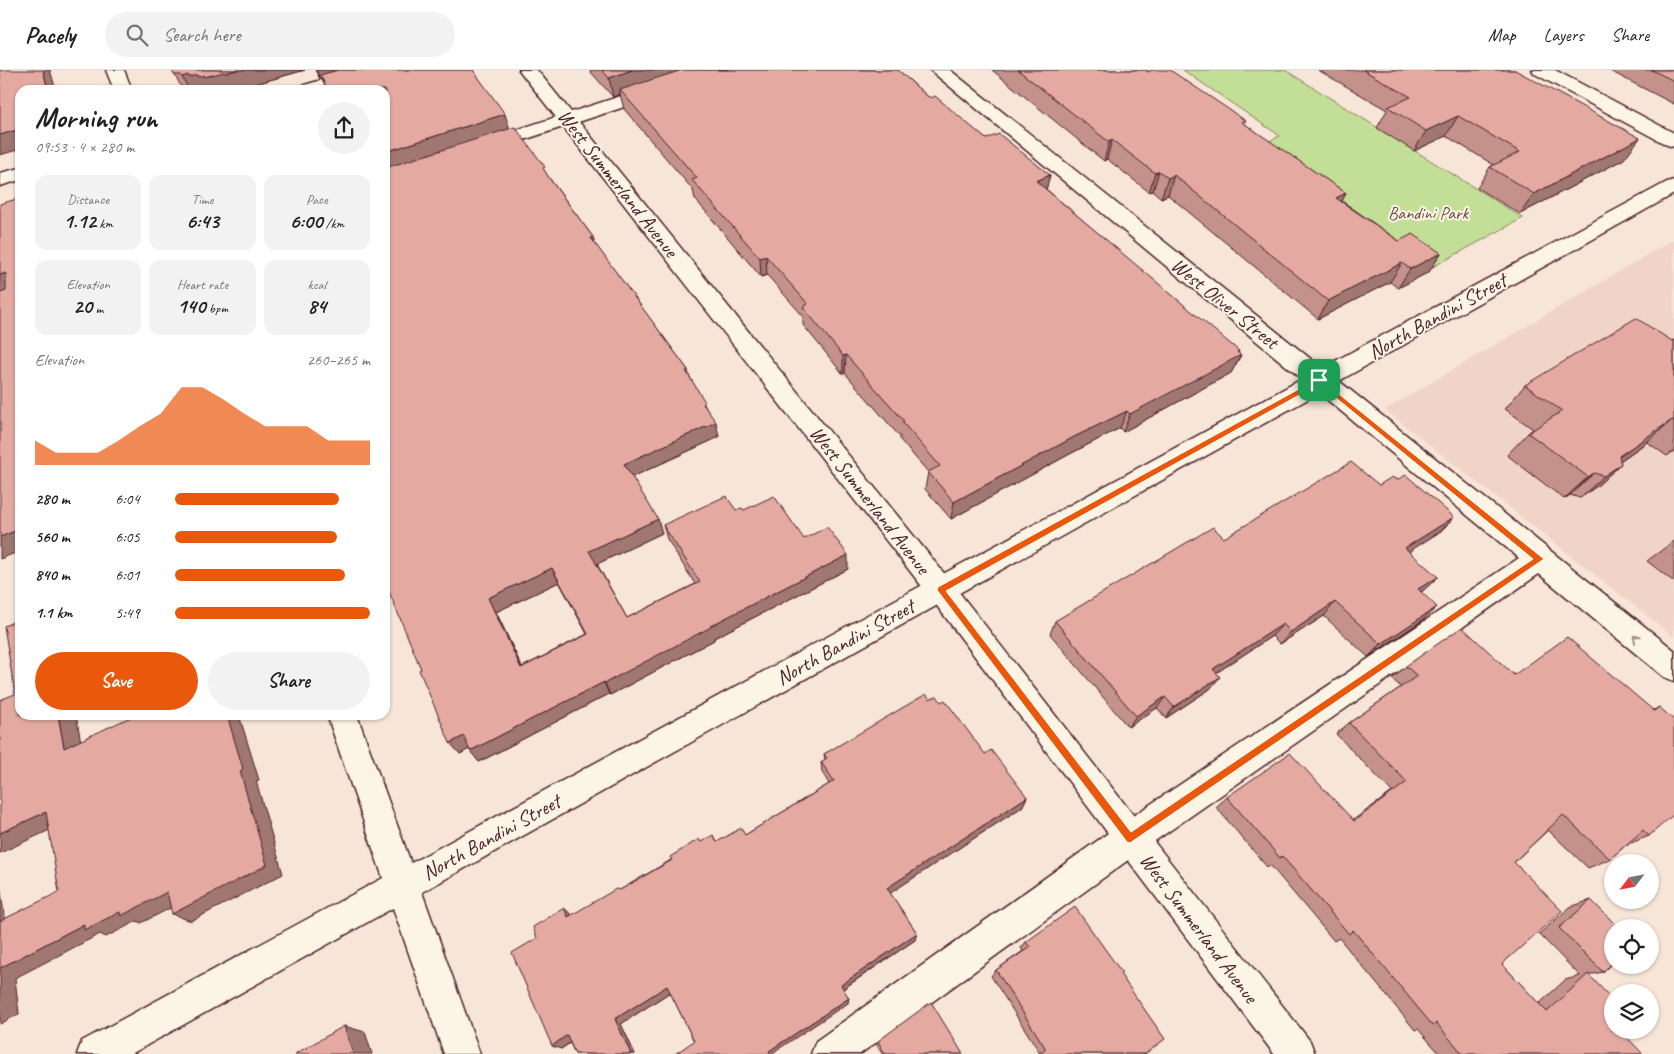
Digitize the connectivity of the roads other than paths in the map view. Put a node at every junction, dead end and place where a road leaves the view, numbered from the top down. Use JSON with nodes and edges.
{"nodes":[{"id":1,"x":115,"y":70,"type":"edge"},
{"id":2,"x":376,"y":70,"type":"edge"},
{"id":3,"x":528,"y":70,"type":"edge"},
{"id":4,"x":719,"y":70,"type":"edge"},
{"id":5,"x":939,"y":70,"type":"edge"},
{"id":6,"x":1541,"y":70,"type":"edge"},
{"id":7,"x":121,"y":85,"type":"edge"},
{"id":8,"x":325,"y":85,"type":"edge"},
{"id":9,"x":568,"y":120,"type":"junction"},
{"id":10,"x":1674,"y":141,"type":"edge"},
{"id":11,"x":467,"y":153,"type":"edge"},
{"id":12,"x":15,"y":176,"type":"edge"},
{"id":13,"x":0,"y":180,"type":"edge"},
{"id":14,"x":1674,"y":186,"type":"edge"},
{"id":15,"x":1319,"y":380,"type":"junction"},
{"id":16,"x":1540,"y":559,"type":"junction"},
{"id":17,"x":941,"y":590,"type":"junction"},
{"id":18,"x":1674,"y":668,"type":"edge"},
{"id":19,"x":344,"y":720,"type":"edge"},
{"id":20,"x":1130,"y":838,"type":"junction"},
{"id":21,"x":402,"y":886,"type":"junction"},
{"id":22,"x":95,"y":1054,"type":"edge"},
{"id":23,"x":462,"y":1054,"type":"edge"},
{"id":24,"x":829,"y":1054,"type":"edge"},
{"id":25,"x":1297,"y":1054,"type":"edge"}],
"edges":[{"from":1,"to":7,"type":"street"},
{"from":2,"to":8,"type":"street"},
{"from":3,"to":9,"type":"street","name":"West Summerland Avenue"},
{"from":4,"to":9,"type":"street"},
{"from":5,"to":15,"type":"street","name":"West Oliver Street"},
{"from":6,"to":10,"type":"street"},
{"from":9,"to":11,"type":"street"},
{"from":9,"to":17,"type":"street","name":"West Summerland Avenue"},
{"from":12,"to":13,"type":"street"},
{"from":14,"to":15,"type":"street","name":"North Bandini Street"},
{"from":15,"to":16,"type":"street","name":"West Oliver Street"},
{"from":15,"to":17,"type":"street","name":"North Bandini Street"},
{"from":18,"to":16,"type":"street","name":"West Oliver Street","one_way":true},
{"from":16,"to":20,"type":"street"},
{"from":17,"to":20,"type":"street","name":"West Summerland Avenue"},
{"from":17,"to":21,"type":"street","name":"North Bandini Street"},
{"from":19,"to":21,"type":"street"},
{"from":20,"to":24,"type":"street"},
{"from":20,"to":25,"type":"street","name":"West Summerland Avenue"},
{"from":21,"to":22,"type":"street","name":"North Bandini Street"},
{"from":21,"to":23,"type":"street"}]}
